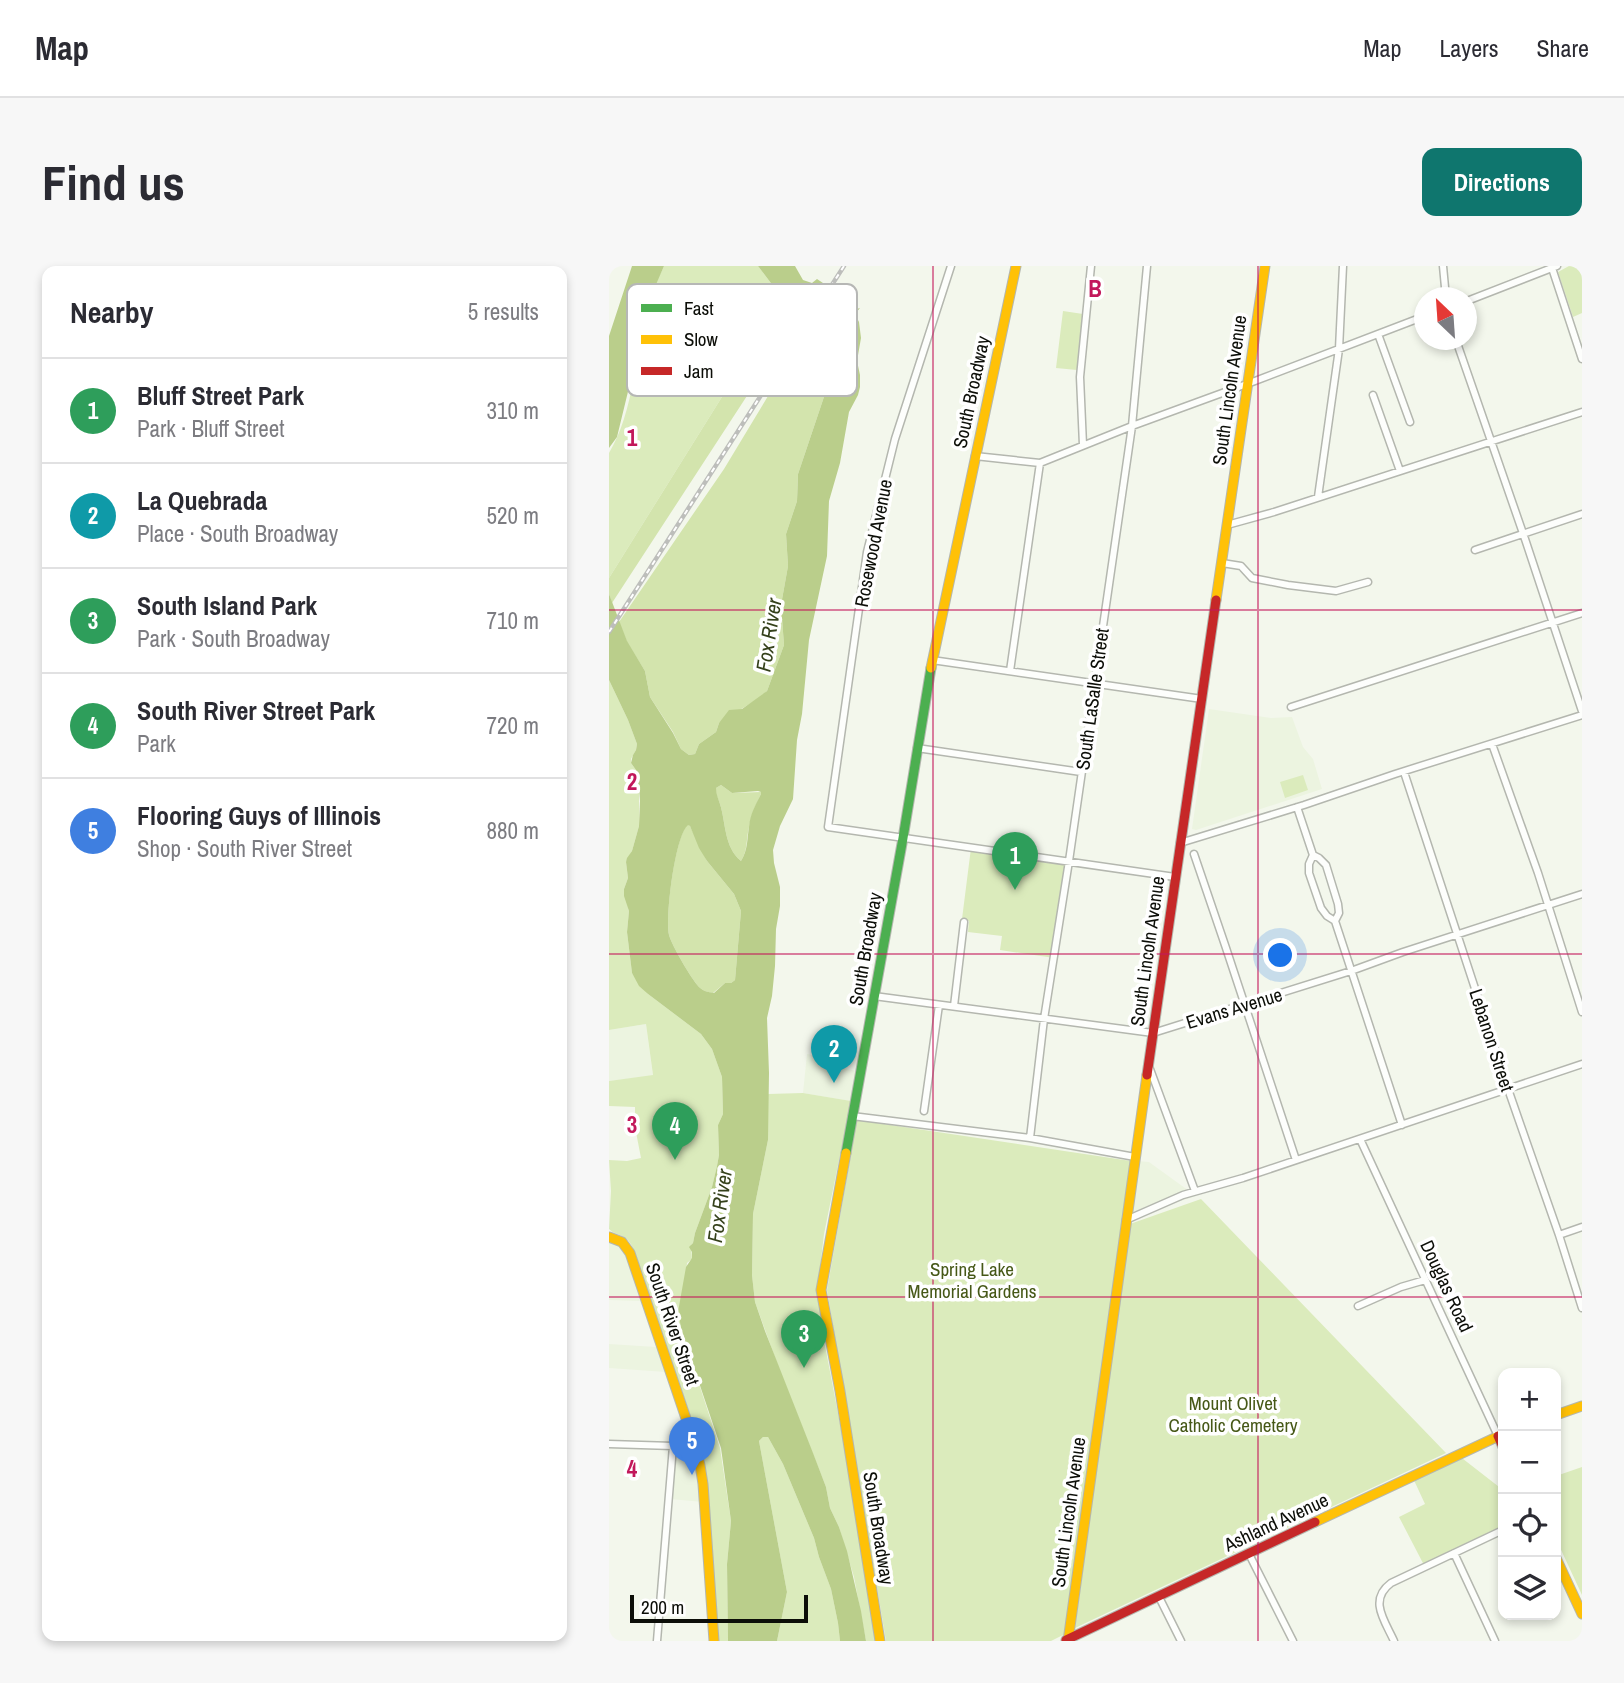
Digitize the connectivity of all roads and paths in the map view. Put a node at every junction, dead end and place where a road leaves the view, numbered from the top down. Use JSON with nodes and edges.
{"nodes":[{"id":1,"x":951,"y":266,"type":"edge"},
{"id":2,"x":1016,"y":266,"type":"edge"},
{"id":3,"x":1091,"y":266,"type":"edge"},
{"id":4,"x":1147,"y":266,"type":"edge"},
{"id":5,"x":1265,"y":266,"type":"edge"},
{"id":6,"x":1343,"y":266,"type":"edge"},
{"id":7,"x":1443,"y":266,"type":"edge"},
{"id":8,"x":1555,"y":267,"type":"edge"},
{"id":9,"x":1445,"y":287,"type":"edge"},
{"id":10,"x":1477,"y":297,"type":"edge"},
{"id":11,"x":1414,"y":320,"type":"edge"},
{"id":12,"x":1378,"y":334,"type":"junction"},
{"id":13,"x":1339,"y":349,"type":"junction"},
{"id":14,"x":1460,"y":350,"type":"edge"},
{"id":15,"x":1582,"y":359,"type":"edge"},
{"id":16,"x":1247,"y":384,"type":"junction"},
{"id":17,"x":1373,"y":395,"type":"dead end"},
{"id":18,"x":1582,"y":412,"type":"edge"},
{"id":19,"x":1411,"y":422,"type":"dead end"},
{"id":20,"x":1132,"y":426,"type":"junction"},
{"id":21,"x":1491,"y":441,"type":"junction"},
{"id":22,"x":1083,"y":445,"type":"junction"},
{"id":23,"x":975,"y":456,"type":"junction"},
{"id":24,"x":1040,"y":463,"type":"junction"},
{"id":25,"x":1400,"y":471,"type":"junction"},
{"id":26,"x":1318,"y":497,"type":"junction"},
{"id":27,"x":1582,"y":514,"type":"edge"},
{"id":28,"x":1227,"y":525,"type":"junction"},
{"id":29,"x":1524,"y":533,"type":"junction"},
{"id":30,"x":1475,"y":550,"type":"dead end"},
{"id":31,"x":1221,"y":564,"type":"junction"},
{"id":32,"x":1368,"y":582,"type":"dead end"},
{"id":33,"x":1582,"y":613,"type":"edge"},
{"id":34,"x":1553,"y":622,"type":"junction"},
{"id":35,"x":932,"y":660,"type":"junction"},
{"id":36,"x":1010,"y":671,"type":"junction"},
{"id":37,"x":1094,"y":684,"type":"junction"},
{"id":38,"x":1202,"y":699,"type":"junction"},
{"id":39,"x":1291,"y":708,"type":"dead end"},
{"id":40,"x":1582,"y":713,"type":"edge"},
{"id":41,"x":1492,"y":744,"type":"junction"},
{"id":42,"x":916,"y":748,"type":"junction"},
{"id":43,"x":1081,"y":772,"type":"junction"},
{"id":44,"x":1404,"y":772,"type":"junction"},
{"id":45,"x":1297,"y":807,"type":"junction"},
{"id":46,"x":903,"y":838,"type":"junction"},
{"id":47,"x":1180,"y":844,"type":"junction"},
{"id":48,"x":1194,"y":854,"type":"dead end"},
{"id":49,"x":1313,"y":855,"type":"junction"},
{"id":50,"x":1069,"y":861,"type":"junction"},
{"id":51,"x":1175,"y":877,"type":"junction"},
{"id":52,"x":1582,"y":894,"type":"edge"},
{"id":53,"x":1548,"y":905,"type":"junction"},
{"id":54,"x":1335,"y":921,"type":"junction"},
{"id":55,"x":964,"y":922,"type":"dead end"},
{"id":56,"x":1457,"y":934,"type":"junction"},
{"id":57,"x":1352,"y":971,"type":"junction"},
{"id":58,"x":874,"y":996,"type":"junction"},
{"id":59,"x":939,"y":1004,"type":"junction"},
{"id":60,"x":1244,"y":1005,"type":"junction"},
{"id":61,"x":954,"y":1006,"type":"junction"},
{"id":62,"x":1582,"y":1012,"type":"edge"},
{"id":63,"x":1044,"y":1019,"type":"junction"},
{"id":64,"x":1153,"y":1033,"type":"junction"},
{"id":65,"x":1582,"y":1064,"type":"edge"},
{"id":66,"x":1149,"y":1067,"type":"junction"},
{"id":67,"x":1508,"y":1089,"type":"junction"},
{"id":68,"x":924,"y":1111,"type":"dead end"},
{"id":69,"x":852,"y":1116,"type":"junction"},
{"id":70,"x":1402,"y":1125,"type":"junction"},
{"id":71,"x":1030,"y":1135,"type":"junction"},
{"id":72,"x":1360,"y":1139,"type":"junction"},
{"id":73,"x":1135,"y":1157,"type":"junction"},
{"id":74,"x":1296,"y":1160,"type":"junction"},
{"id":75,"x":1195,"y":1191,"type":"junction"},
{"id":76,"x":1126,"y":1220,"type":"junction"},
{"id":77,"x":1582,"y":1227,"type":"edge"},
{"id":78,"x":1559,"y":1235,"type":"junction"},
{"id":79,"x":609,"y":1237,"type":"edge"},
{"id":80,"x":1425,"y":1280,"type":"junction"},
{"id":81,"x":1358,"y":1306,"type":"dead end"},
{"id":82,"x":1582,"y":1308,"type":"edge"},
{"id":83,"x":1582,"y":1406,"type":"edge"},
{"id":84,"x":1561,"y":1413,"type":"edge"},
{"id":85,"x":1499,"y":1431,"type":"edge"},
{"id":86,"x":1498,"y":1436,"type":"edge"},
{"id":87,"x":609,"y":1444,"type":"edge"},
{"id":88,"x":695,"y":1445,"type":"junction"},
{"id":89,"x":673,"y":1446,"type":"junction"},
{"id":90,"x":1498,"y":1532,"type":"edge"},
{"id":91,"x":1454,"y":1553,"type":"junction"},
{"id":92,"x":1249,"y":1554,"type":"junction"},
{"id":93,"x":1561,"y":1569,"type":"edge"},
{"id":94,"x":1159,"y":1597,"type":"junction"},
{"id":95,"x":1582,"y":1614,"type":"edge"},
{"id":96,"x":1067,"y":1640,"type":"edge"},
{"id":97,"x":657,"y":1641,"type":"edge"},
{"id":98,"x":715,"y":1641,"type":"edge"},
{"id":99,"x":880,"y":1641,"type":"edge"},
{"id":100,"x":1181,"y":1641,"type":"edge"},
{"id":101,"x":1293,"y":1641,"type":"edge"},
{"id":102,"x":1394,"y":1641,"type":"edge"},
{"id":103,"x":1495,"y":1641,"type":"edge"}],
"edges":[{"from":1,"to":46,"type":"street","name":"Rosewood Avenue"},
{"from":2,"to":23,"type":"street","name":"South Broadway"},
{"from":3,"to":22,"type":"street"},
{"from":4,"to":20,"type":"street","name":"South LaSalle Street"},
{"from":5,"to":16,"type":"street","name":"South Lincoln Avenue"},
{"from":6,"to":13,"type":"street"},
{"from":7,"to":9,"type":"street"},
{"from":8,"to":10,"type":"street"},
{"from":8,"to":15,"type":"street"},
{"from":11,"to":12,"type":"street"},
{"from":12,"to":13,"type":"street"},
{"from":12,"to":19,"type":"street"},
{"from":13,"to":16,"type":"street"},
{"from":13,"to":26,"type":"street"},
{"from":14,"to":21,"type":"street"},
{"from":16,"to":20,"type":"street"},
{"from":16,"to":28,"type":"street","name":"South Lincoln Avenue"},
{"from":17,"to":25,"type":"street"},
{"from":18,"to":21,"type":"street"},
{"from":20,"to":22,"type":"street"},
{"from":20,"to":37,"type":"street","name":"South LaSalle Street"},
{"from":21,"to":25,"type":"street"},
{"from":21,"to":29,"type":"street"},
{"from":22,"to":24,"type":"street"},
{"from":23,"to":24,"type":"street"},
{"from":23,"to":35,"type":"street","name":"South Broadway"},
{"from":24,"to":36,"type":"street"},
{"from":25,"to":26,"type":"street"},
{"from":26,"to":28,"type":"street"},
{"from":27,"to":29,"type":"street"},
{"from":28,"to":31,"type":"street","name":"South Lincoln Avenue"},
{"from":29,"to":30,"type":"street"},
{"from":29,"to":34,"type":"street"},
{"from":31,"to":32,"type":"street"},
{"from":31,"to":38,"type":"street","name":"South Lincoln Avenue"},
{"from":33,"to":34,"type":"street"},
{"from":34,"to":39,"type":"street"},
{"from":34,"to":40,"type":"street"},
{"from":35,"to":36,"type":"street"},
{"from":35,"to":42,"type":"street","name":"South Broadway"},
{"from":36,"to":37,"type":"street"},
{"from":37,"to":38,"type":"street"},
{"from":37,"to":43,"type":"street","name":"South LaSalle Street"},
{"from":38,"to":47,"type":"street","name":"South Lincoln Avenue"},
{"from":40,"to":41,"type":"street"},
{"from":41,"to":44,"type":"street"},
{"from":41,"to":53,"type":"street"},
{"from":42,"to":43,"type":"street"},
{"from":42,"to":46,"type":"street","name":"South Broadway"},
{"from":43,"to":50,"type":"street","name":"South LaSalle Street"},
{"from":44,"to":45,"type":"street"},
{"from":44,"to":56,"type":"street","name":"Lebanon Street"},
{"from":45,"to":47,"type":"street"},
{"from":45,"to":49,"type":"street"},
{"from":46,"to":50,"type":"street"},
{"from":46,"to":58,"type":"street","name":"South Broadway"},
{"from":47,"to":51,"type":"street","name":"South Lincoln Avenue"},
{"from":48,"to":60,"type":"street"},
{"from":49,"to":54,"type":"street"},
{"from":49,"to":54,"type":"street"},
{"from":50,"to":51,"type":"street"},
{"from":50,"to":63,"type":"street","name":"South LaSalle Street"},
{"from":51,"to":64,"type":"street","name":"South Lincoln Avenue"},
{"from":52,"to":53,"type":"street","name":"Evans Avenue"},
{"from":53,"to":56,"type":"street","name":"Evans Avenue"},
{"from":53,"to":62,"type":"street"},
{"from":54,"to":57,"type":"street"},
{"from":55,"to":61,"type":"street"},
{"from":56,"to":57,"type":"street","name":"Evans Avenue"},
{"from":56,"to":67,"type":"street","name":"Lebanon Street"},
{"from":57,"to":60,"type":"street","name":"Evans Avenue"},
{"from":57,"to":70,"type":"street"},
{"from":58,"to":59,"type":"street","name":"Evans Avenue"},
{"from":58,"to":69,"type":"street","name":"South Broadway"},
{"from":59,"to":61,"type":"street","name":"Evans Avenue"},
{"from":59,"to":68,"type":"street"},
{"from":60,"to":64,"type":"street","name":"Evans Avenue"},
{"from":60,"to":74,"type":"street"},
{"from":61,"to":63,"type":"street","name":"Evans Avenue"},
{"from":63,"to":64,"type":"street","name":"Evans Avenue"},
{"from":63,"to":71,"type":"street","name":"South LaSalle Street"},
{"from":64,"to":66,"type":"street","name":"South Lincoln Avenue"},
{"from":65,"to":67,"type":"street"},
{"from":66,"to":73,"type":"street","name":"South Lincoln Avenue"},
{"from":66,"to":75,"type":"street"},
{"from":67,"to":70,"type":"street"},
{"from":67,"to":78,"type":"street","name":"Lebanon Street"},
{"from":69,"to":71,"type":"street"},
{"from":69,"to":99,"type":"street","name":"South Broadway"},
{"from":70,"to":72,"type":"street"},
{"from":71,"to":73,"type":"street"},
{"from":72,"to":74,"type":"street"},
{"from":72,"to":80,"type":"street","name":"Douglas Road"},
{"from":73,"to":76,"type":"street","name":"South Lincoln Avenue"},
{"from":74,"to":75,"type":"street"},
{"from":75,"to":76,"type":"street"},
{"from":76,"to":96,"type":"street","name":"South Lincoln Avenue"},
{"from":77,"to":78,"type":"street"},
{"from":78,"to":82,"type":"street","name":"Lebanon Street"},
{"from":79,"to":88,"type":"street","name":"South River Street"},
{"from":80,"to":81,"type":"street"},
{"from":80,"to":85,"type":"street","name":"Douglas Road"},
{"from":83,"to":84,"type":"street"},
{"from":86,"to":92,"type":"street","name":"Ashland Avenue"},
{"from":87,"to":89,"type":"street"},
{"from":88,"to":89,"type":"street"},
{"from":88,"to":98,"type":"street","name":"South River Street"},
{"from":89,"to":97,"type":"street"},
{"from":90,"to":91,"type":"street"},
{"from":91,"to":102,"type":"street"},
{"from":91,"to":103,"type":"street"},
{"from":92,"to":94,"type":"street","name":"Ashland Avenue"},
{"from":92,"to":101,"type":"street"},
{"from":93,"to":95,"type":"street"},
{"from":94,"to":96,"type":"street","name":"Ashland Avenue"},
{"from":94,"to":100,"type":"street"}]}
